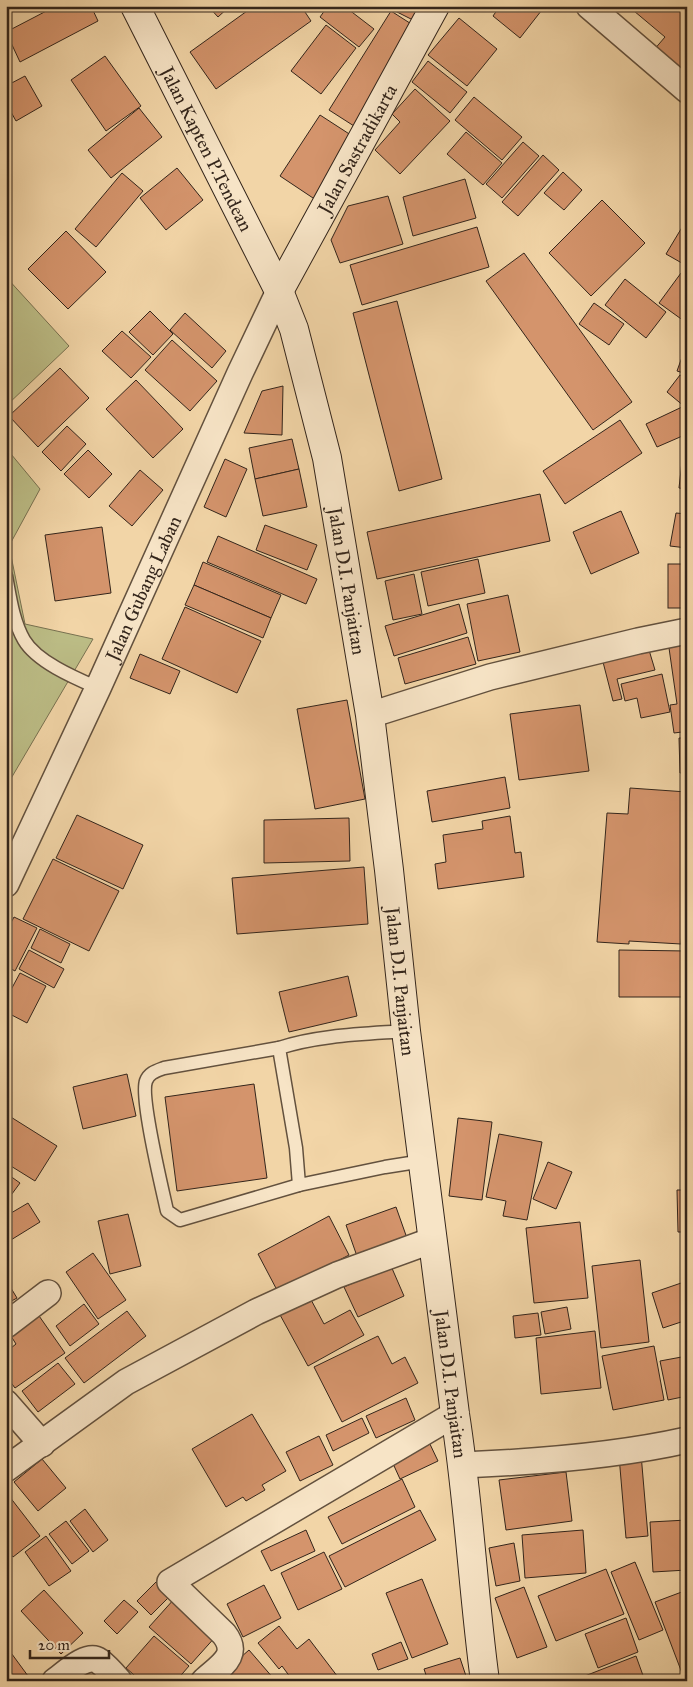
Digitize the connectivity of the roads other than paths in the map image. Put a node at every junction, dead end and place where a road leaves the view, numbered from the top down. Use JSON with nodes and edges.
{"nodes":[{"id":1,"x":135,"y":6,"type":"edge"},
{"id":2,"x":435,"y":6,"type":"edge"},
{"id":3,"x":589,"y":6,"type":"edge"},
{"id":4,"x":687,"y":90,"type":"edge"},
{"id":5,"x":278,"y":291,"type":"junction"},
{"id":6,"x":6,"y":576,"type":"edge"},
{"id":7,"x":687,"y":631,"type":"edge"},
{"id":8,"x":98,"y":688,"type":"junction"},
{"id":9,"x":370,"y":715,"type":"junction"},
{"id":10,"x":6,"y":884,"type":"edge"},
{"id":11,"x":406,"y":1031,"type":"junction"},
{"id":12,"x":279,"y":1048,"type":"junction"},
{"id":13,"x":422,"y":1162,"type":"junction"},
{"id":14,"x":299,"y":1185,"type":"junction"},
{"id":15,"x":433,"y":1240,"type":"junction"},
{"id":16,"x":48,"y":1292,"type":"dead end"},
{"id":17,"x":6,"y":1325,"type":"edge"},
{"id":18,"x":6,"y":1403,"type":"edge"},
{"id":19,"x":455,"y":1414,"type":"junction"},
{"id":20,"x":687,"y":1440,"type":"edge"},
{"id":21,"x":42,"y":1444,"type":"junction"},
{"id":22,"x":463,"y":1465,"type":"junction"},
{"id":23,"x":6,"y":1469,"type":"edge"},
{"id":24,"x":55,"y":1681,"type":"edge"},
{"id":25,"x":119,"y":1681,"type":"edge"},
{"id":26,"x":204,"y":1681,"type":"edge"},
{"id":27,"x":485,"y":1681,"type":"edge"}],
"edges":[{"from":1,"to":5,"type":"street","name":"Jalan Kapten P.Tendean"},
{"from":2,"to":5,"type":"street","name":"Jalan Sastradikarta"},
{"from":3,"to":4,"type":"street"},
{"from":5,"to":8,"type":"street","name":"Jalan Gubang Laban"},
{"from":5,"to":9,"type":"street","name":"Jalan D.I. Panjaitan"},
{"from":6,"to":8,"type":"lane"},
{"from":7,"to":9,"type":"street"},
{"from":8,"to":10,"type":"street","name":"Jalan Gubang Laban"},
{"from":9,"to":11,"type":"street","name":"Jalan D.I. Panjaitan"},
{"from":11,"to":12,"type":"lane"},
{"from":11,"to":13,"type":"street","name":"Jalan D.I. Panjaitan"},
{"from":12,"to":14,"type":"lane"},
{"from":12,"to":14,"type":"lane"},
{"from":13,"to":14,"type":"lane"},
{"from":13,"to":15,"type":"street","name":"Jalan D.I. Panjaitan"},
{"from":15,"to":19,"type":"street","name":"Jalan D.I. Panjaitan"},
{"from":15,"to":21,"type":"street"},
{"from":16,"to":17,"type":"street"},
{"from":18,"to":21,"type":"street"},
{"from":19,"to":22,"type":"street","name":"Jalan D.I. Panjaitan"},
{"from":19,"to":26,"type":"street"},
{"from":20,"to":22,"type":"street"},
{"from":21,"to":23,"type":"street"},
{"from":22,"to":27,"type":"street","name":"Jalan D.I. Panjaitan"},
{"from":24,"to":25,"type":"street"}]}
